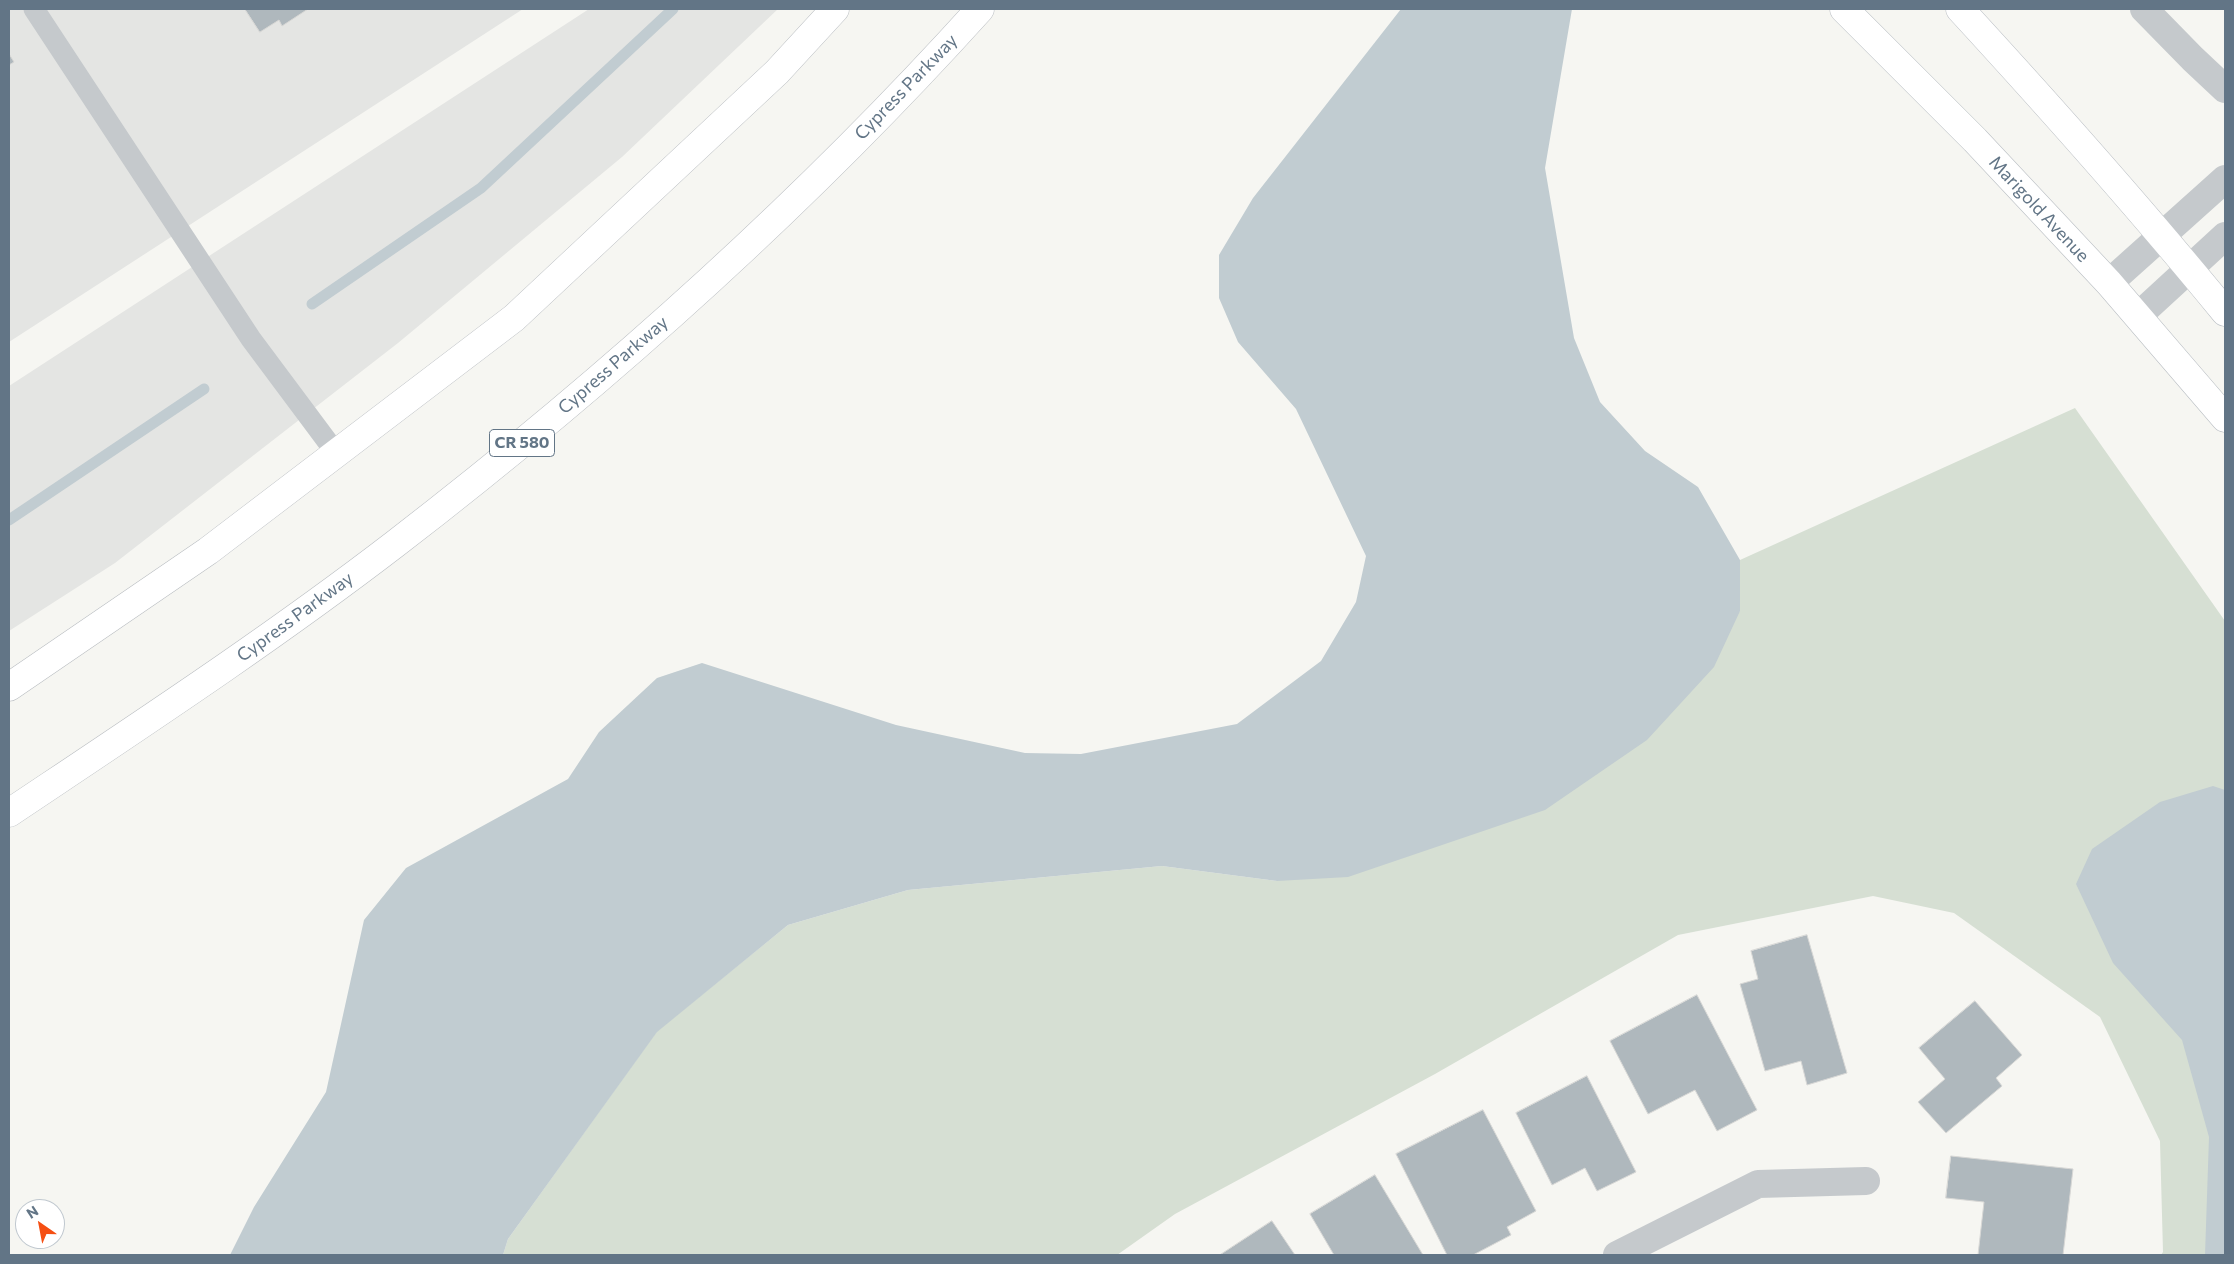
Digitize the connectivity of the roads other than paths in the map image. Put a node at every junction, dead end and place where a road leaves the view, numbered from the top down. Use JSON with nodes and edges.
{"nodes":[{"id":1,"x":34,"y":9,"type":"edge"},
{"id":2,"x":835,"y":9,"type":"edge"},
{"id":3,"x":980,"y":9,"type":"edge"},
{"id":4,"x":1844,"y":9,"type":"edge"},
{"id":5,"x":1960,"y":9,"type":"edge"},
{"id":6,"x":2144,"y":9,"type":"edge"},
{"id":7,"x":2225,"y":89,"type":"edge"},
{"id":8,"x":2225,"y":179,"type":"edge"},
{"id":9,"x":2163,"y":236,"type":"junction"},
{"id":10,"x":2225,"y":236,"type":"edge"},
{"id":11,"x":2190,"y":270,"type":"junction"},
{"id":12,"x":2109,"y":283,"type":"junction"},
{"id":13,"x":2225,"y":312,"type":"edge"},
{"id":14,"x":2138,"y":316,"type":"junction"},
{"id":15,"x":2225,"y":418,"type":"edge"},
{"id":16,"x":336,"y":453,"type":"junction"},
{"id":17,"x":9,"y":688,"type":"edge"},
{"id":18,"x":9,"y":813,"type":"edge"},
{"id":19,"x":1866,"y":1181,"type":"dead end"},
{"id":20,"x":1617,"y":1255,"type":"edge"}],
"edges":[{"from":1,"to":16,"type":"lane"},
{"from":2,"to":16,"type":"main road"},
{"from":3,"to":18,"type":"main road","name":"Cypress Parkway","number":"CR 580"},
{"from":4,"to":12,"type":"main road","name":"Marigold Avenue"},
{"from":5,"to":9,"type":"main road"},
{"from":6,"to":7,"type":"street"},
{"from":8,"to":9,"type":"street"},
{"from":9,"to":11,"type":"main road"},
{"from":9,"to":12,"type":"street"},
{"from":10,"to":11,"type":"street"},
{"from":11,"to":13,"type":"main road"},
{"from":11,"to":14,"type":"street"},
{"from":12,"to":14,"type":"main road","name":"Marigold Avenue"},
{"from":14,"to":15,"type":"main road","name":"Marigold Avenue"},
{"from":16,"to":17,"type":"main road"},
{"from":19,"to":20,"type":"street"}]}
